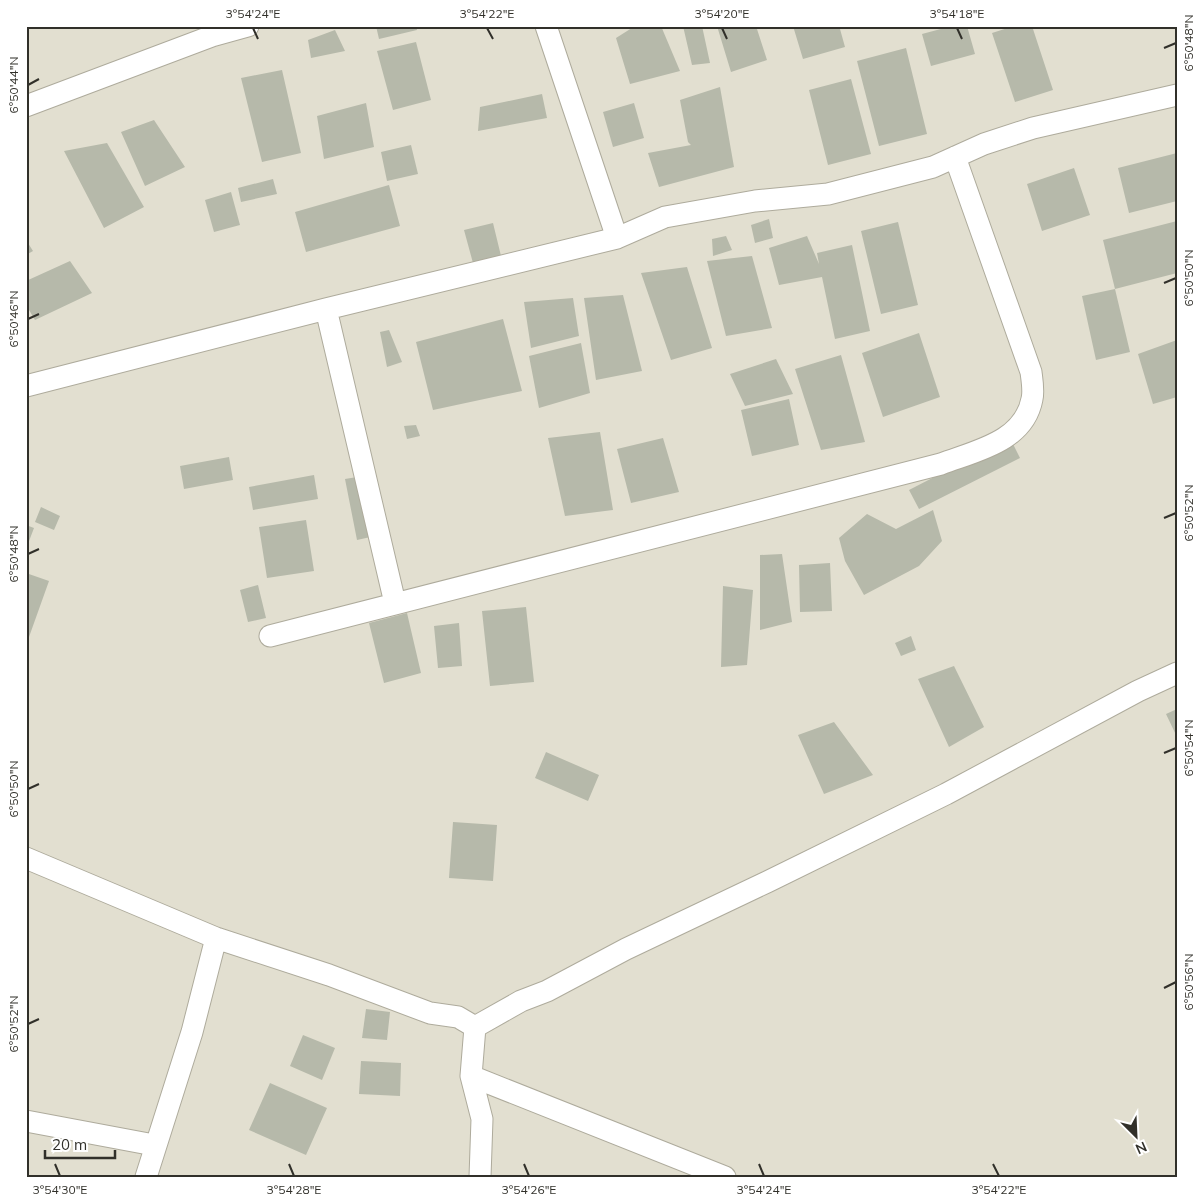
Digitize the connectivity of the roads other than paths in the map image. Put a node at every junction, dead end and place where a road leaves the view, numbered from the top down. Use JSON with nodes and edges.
{"nodes":[{"id":1,"x":248,"y":26,"type":"edge"},
{"id":2,"x":546,"y":26,"type":"edge"},
{"id":3,"x":1177,"y":95,"type":"edge"},
{"id":4,"x":29,"y":99,"type":"edge"},
{"id":5,"x":955,"y":157,"type":"junction"},
{"id":6,"x":616,"y":238,"type":"junction"},
{"id":7,"x":326,"y":309,"type":"junction"},
{"id":8,"x":26,"y":386,"type":"edge"},
{"id":9,"x":395,"y":603,"type":"junction"},
{"id":10,"x":270,"y":636,"type":"dead end"},
{"id":11,"x":1177,"y":674,"type":"edge"},
{"id":12,"x":26,"y":858,"type":"edge"},
{"id":13,"x":216,"y":938,"type":"junction"},
{"id":14,"x":475,"y":1027,"type":"junction"},
{"id":15,"x":472,"y":1076,"type":"junction"},
{"id":16,"x":26,"y":1121,"type":"edge"},
{"id":17,"x":154,"y":1146,"type":"junction"},
{"id":18,"x":146,"y":1177,"type":"edge"},
{"id":19,"x":480,"y":1177,"type":"edge"},
{"id":20,"x":725,"y":1177,"type":"edge"}],
"edges":[{"from":1,"to":4,"type":"street"},
{"from":2,"to":6,"type":"street"},
{"from":3,"to":5,"type":"street"},
{"from":5,"to":6,"type":"street"},
{"from":5,"to":9,"type":"street"},
{"from":6,"to":7,"type":"street"},
{"from":7,"to":8,"type":"street"},
{"from":7,"to":9,"type":"street"},
{"from":9,"to":10,"type":"street"},
{"from":11,"to":14,"type":"street"},
{"from":12,"to":13,"type":"street"},
{"from":13,"to":14,"type":"street"},
{"from":13,"to":17,"type":"street"},
{"from":14,"to":15,"type":"street"},
{"from":15,"to":19,"type":"street"},
{"from":15,"to":20,"type":"street"},
{"from":16,"to":17,"type":"street"},
{"from":17,"to":18,"type":"street"}]}
